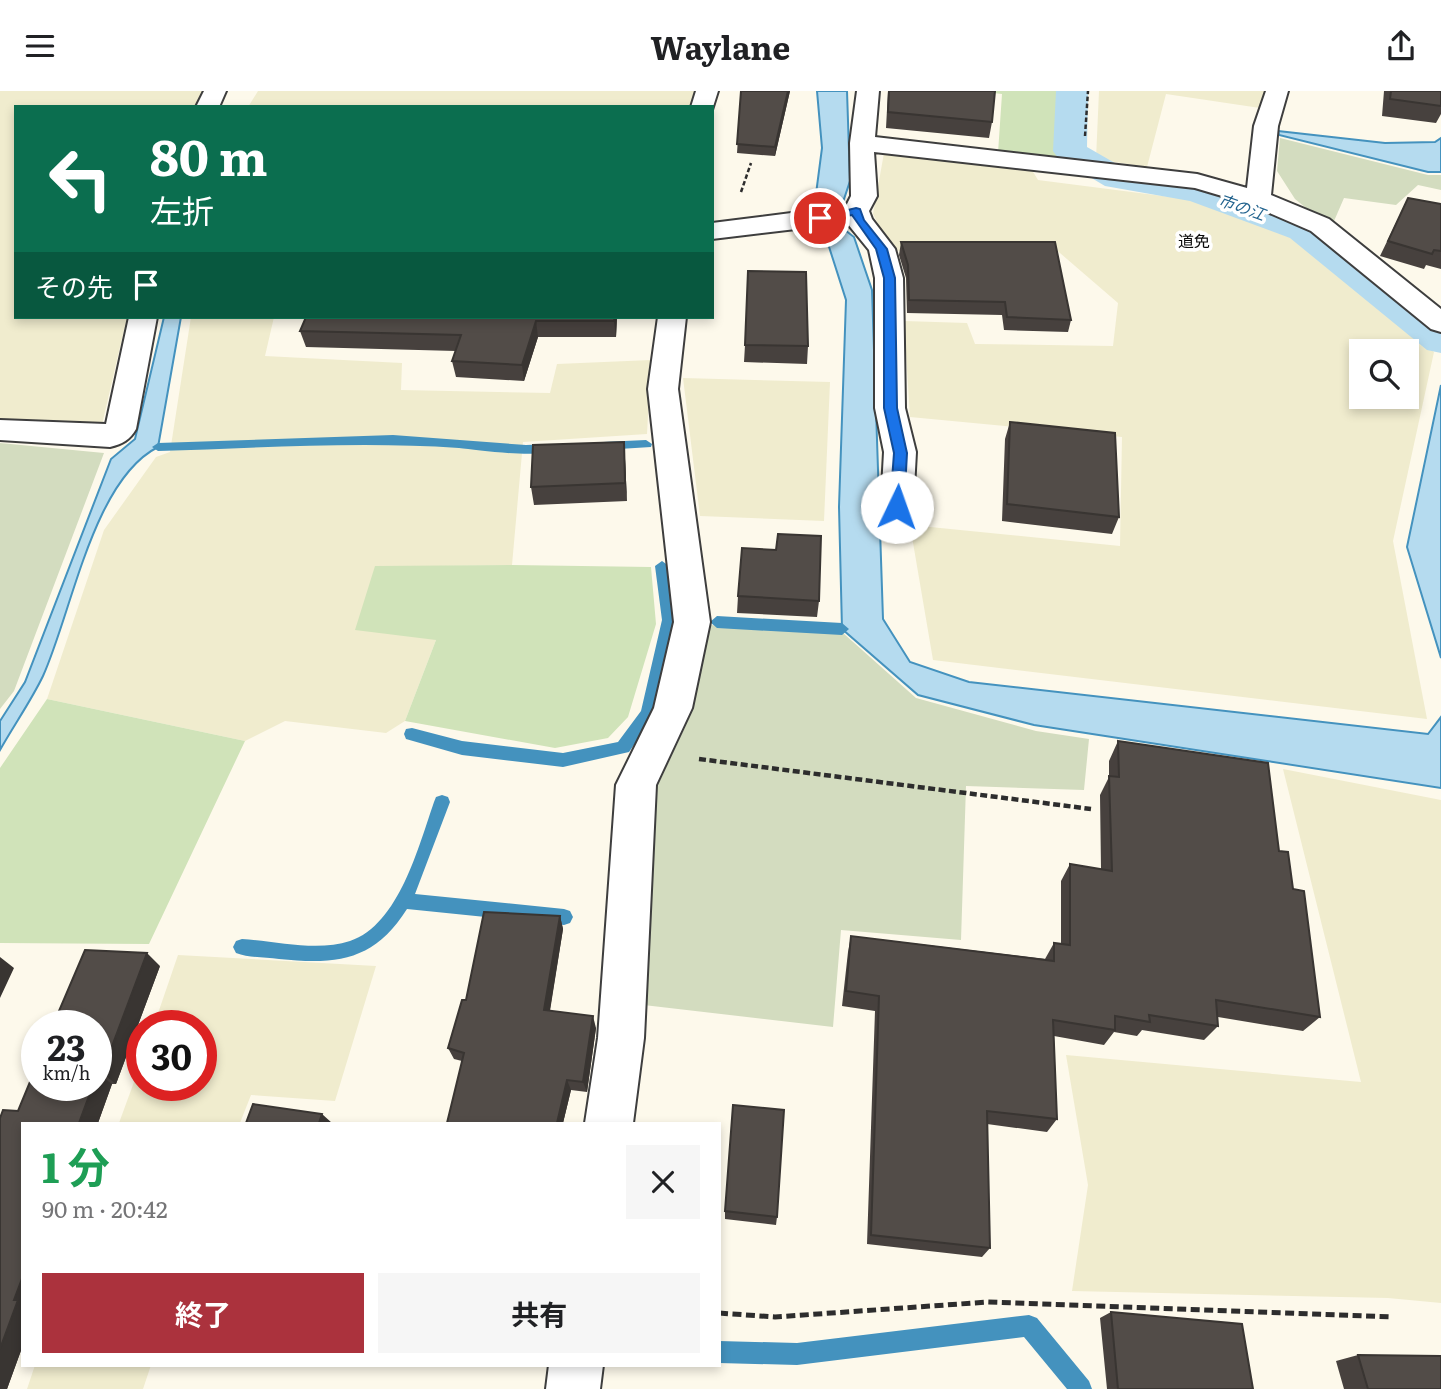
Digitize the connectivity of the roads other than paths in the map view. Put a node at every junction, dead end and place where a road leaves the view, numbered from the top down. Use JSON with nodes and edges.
{"nodes":[{"id":1,"x":868,"y":91,"type":"edge"},
{"id":2,"x":1277,"y":91,"type":"edge"},
{"id":3,"x":862,"y":143,"type":"junction"},
{"id":4,"x":1258,"y":199,"type":"junction"},
{"id":5,"x":856,"y":211,"type":"junction"},
{"id":6,"x":714,"y":230,"type":"edge"},
{"id":7,"x":143,"y":319,"type":"edge"},
{"id":8,"x":672,"y":319,"type":"edge"},
{"id":9,"x":1441,"y":323,"type":"edge"},
{"id":10,"x":0,"y":430,"type":"edge"},
{"id":11,"x":897,"y":507,"type":"dead end"},
{"id":12,"x":609,"y":1122,"type":"edge"},
{"id":13,"x":576,"y":1367,"type":"edge"},
{"id":14,"x":573,"y":1389,"type":"edge"}],
"edges":[{"from":1,"to":3,"type":"street"},
{"from":2,"to":4,"type":"street"},
{"from":3,"to":4,"type":"street"},
{"from":3,"to":5,"type":"street"},
{"from":4,"to":9,"type":"street"},
{"from":5,"to":6,"type":"street"},
{"from":5,"to":11,"type":"street"},
{"from":7,"to":10,"type":"street"},
{"from":8,"to":12,"type":"street"},
{"from":13,"to":14,"type":"street"}]}
